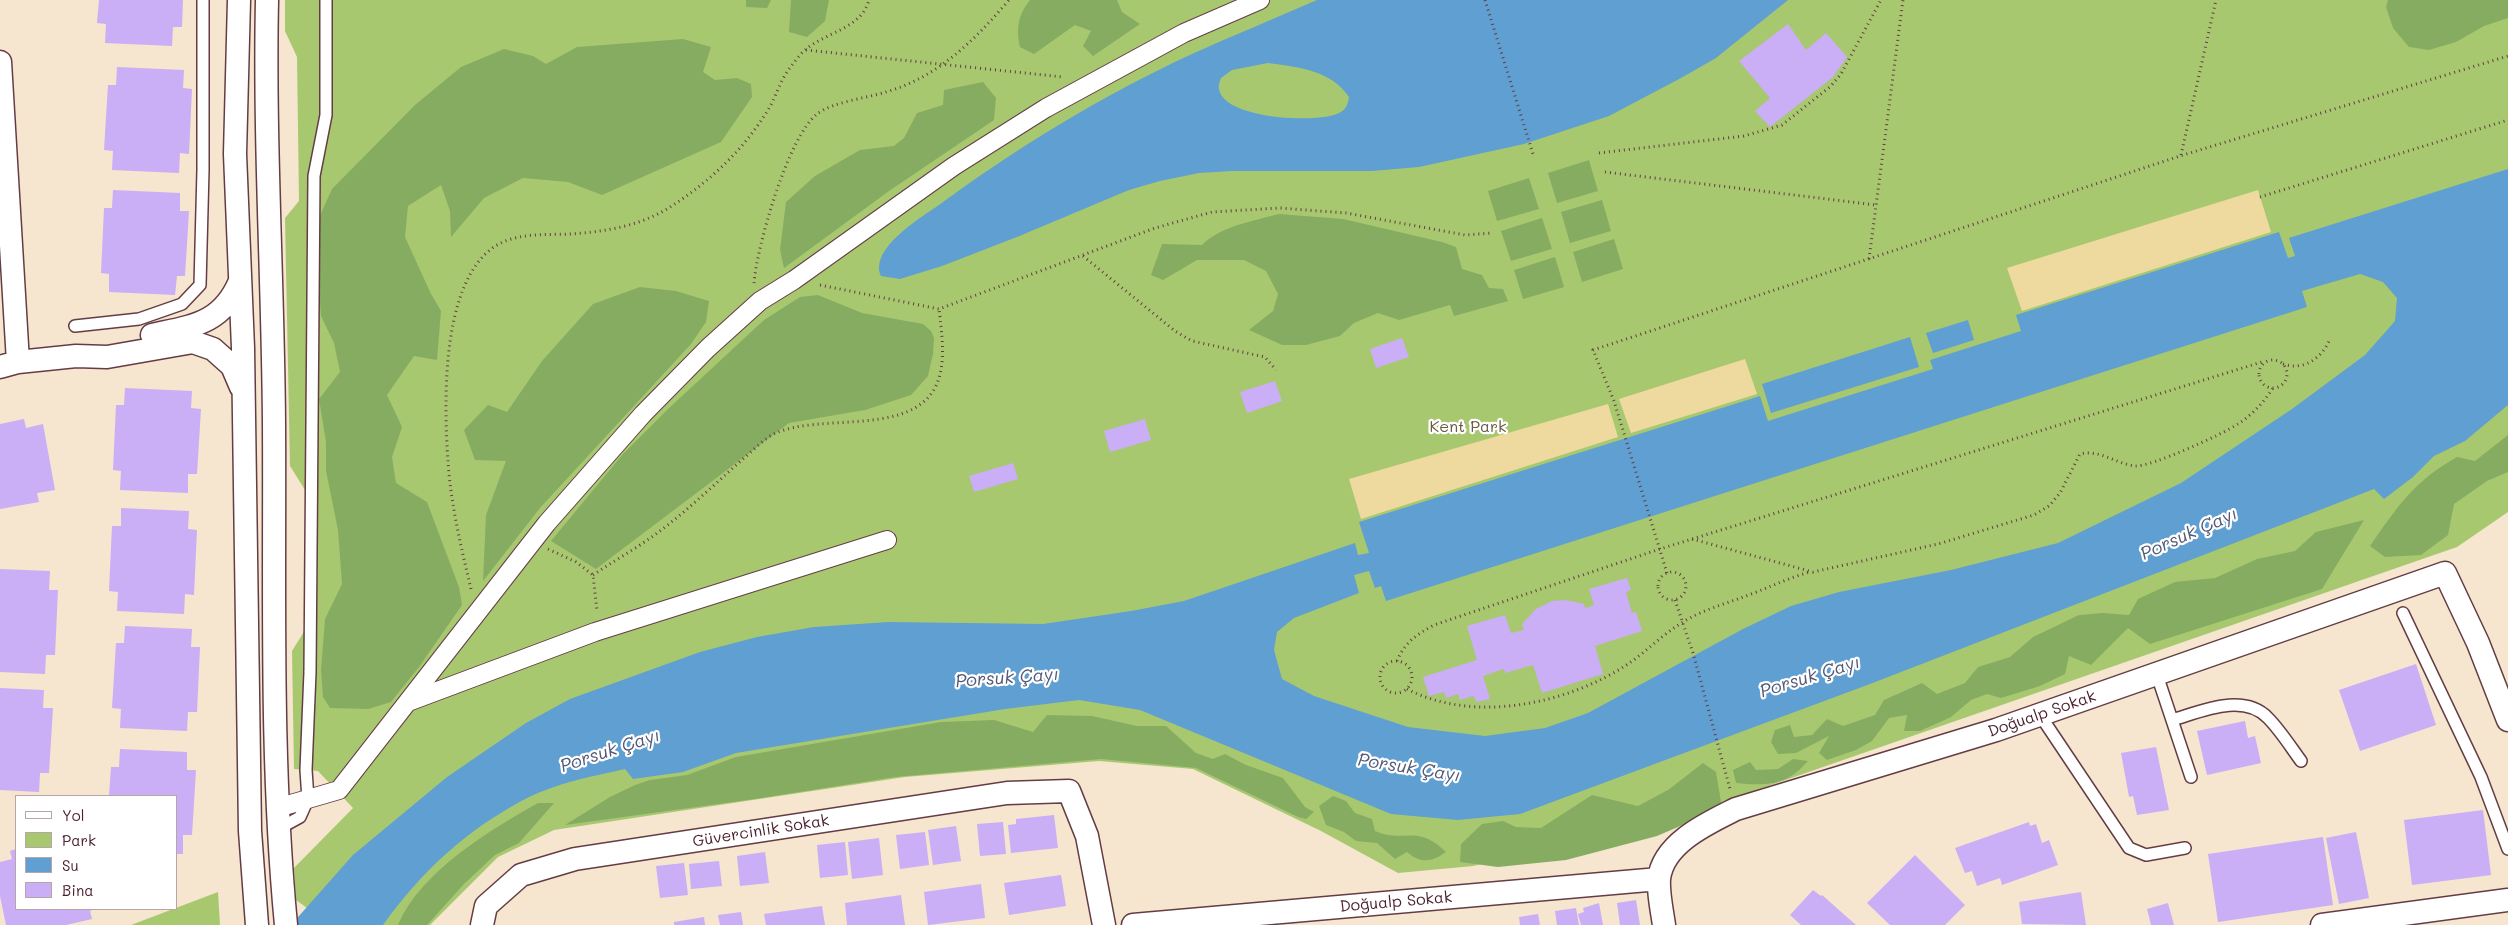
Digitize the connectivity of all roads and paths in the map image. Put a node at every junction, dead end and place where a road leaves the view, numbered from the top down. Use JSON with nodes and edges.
{"nodes":[{"id":1,"x":203,"y":0,"type":"edge"},
{"id":2,"x":239,"y":0,"type":"edge"},
{"id":3,"x":267,"y":0,"type":"edge"},
{"id":4,"x":326,"y":0,"type":"edge"},
{"id":5,"x":869,"y":0,"type":"edge"},
{"id":6,"x":1008,"y":0,"type":"edge"},
{"id":7,"x":1260,"y":0,"type":"edge"},
{"id":8,"x":1485,"y":0,"type":"edge"},
{"id":9,"x":1882,"y":0,"type":"edge"},
{"id":10,"x":1903,"y":0,"type":"edge"},
{"id":11,"x":2216,"y":0,"type":"edge"},
{"id":12,"x":805,"y":50,"type":"junction"},
{"id":13,"x":2508,"y":56,"type":"edge"},
{"id":14,"x":0,"y":62,"type":"edge"},
{"id":15,"x":944,"y":63,"type":"junction"},
{"id":16,"x":1094,"y":80,"type":"junction"},
{"id":17,"x":2508,"y":120,"type":"edge"},
{"id":18,"x":1600,"y":153,"type":"dead end"},
{"id":19,"x":1533,"y":154,"type":"dead end"},
{"id":20,"x":2180,"y":156,"type":"junction"},
{"id":21,"x":1606,"y":172,"type":"dead end"},
{"id":22,"x":2260,"y":197,"type":"dead end"},
{"id":23,"x":1876,"y":206,"type":"junction"},
{"id":24,"x":1492,"y":233,"type":"dead end"},
{"id":25,"x":1083,"y":256,"type":"junction"},
{"id":26,"x":1869,"y":259,"type":"junction"},
{"id":27,"x":240,"y":280,"type":"junction"},
{"id":28,"x":794,"y":280,"type":"junction"},
{"id":29,"x":760,"y":301,"type":"junction"},
{"id":30,"x":939,"y":309,"type":"junction"},
{"id":31,"x":271,"y":315,"type":"junction"},
{"id":32,"x":242,"y":316,"type":"junction"},
{"id":33,"x":207,"y":319,"type":"junction"},
{"id":34,"x":75,"y":326,"type":"dead end"},
{"id":35,"x":2330,"y":339,"type":"dead end"},
{"id":36,"x":273,"y":347,"type":"junction"},
{"id":37,"x":213,"y":348,"type":"junction"},
{"id":38,"x":243,"y":348,"type":"junction"},
{"id":39,"x":76,"y":356,"type":"junction"},
{"id":40,"x":2265,"y":361,"type":"junction"},
{"id":41,"x":2283,"y":364,"type":"junction"},
{"id":42,"x":9,"y":365,"type":"edge"},
{"id":43,"x":1276,"y":370,"type":"dead end"},
{"id":44,"x":2273,"y":388,"type":"junction"},
{"id":45,"x":244,"y":395,"type":"junction"},
{"id":46,"x":1692,"y":539,"type":"junction"},
{"id":47,"x":887,"y":540,"type":"dead end"},
{"id":48,"x":532,"y":541,"type":"junction"},
{"id":49,"x":1660,"y":549,"type":"junction"},
{"id":50,"x":1813,"y":572,"type":"junction"},
{"id":51,"x":1667,"y":573,"type":"junction"},
{"id":52,"x":593,"y":575,"type":"junction"},
{"id":53,"x":1675,"y":600,"type":"junction"},
{"id":54,"x":477,"y":613,"type":"junction"},
{"id":55,"x":2403,"y":613,"type":"dead end"},
{"id":56,"x":1682,"y":622,"type":"junction"},
{"id":57,"x":595,"y":632,"type":"junction"},
{"id":58,"x":1397,"y":661,"type":"junction"},
{"id":59,"x":2157,"y":675,"type":"junction"},
{"id":60,"x":1407,"y":689,"type":"junction"},
{"id":61,"x":407,"y":702,"type":"junction"},
{"id":62,"x":2040,"y":716,"type":"junction"},
{"id":63,"x":2172,"y":720,"type":"junction"},
{"id":64,"x":2508,"y":720,"type":"edge"},
{"id":65,"x":2301,"y":760,"type":"dead end"},
{"id":66,"x":1726,"y":776,"type":"dead end"},
{"id":67,"x":2190,"y":777,"type":"dead end"},
{"id":68,"x":308,"y":799,"type":"junction"},
{"id":69,"x":278,"y":818,"type":"junction"},
{"id":70,"x":2185,"y":848,"type":"dead end"},
{"id":71,"x":2508,"y":849,"type":"edge"},
{"id":72,"x":1659,"y":879,"type":"junction"},
{"id":73,"x":2508,"y":900,"type":"edge"},
{"id":74,"x":285,"y":922,"type":"edge"},
{"id":75,"x":258,"y":925,"type":"edge"},
{"id":76,"x":482,"y":925,"type":"edge"},
{"id":77,"x":1104,"y":925,"type":"edge"},
{"id":78,"x":1133,"y":925,"type":"edge"},
{"id":79,"x":1664,"y":925,"type":"edge"},
{"id":80,"x":2322,"y":925,"type":"edge"}],
"edges":[{"from":1,"to":34,"type":"lane"},
{"from":2,"to":27,"type":"street"},
{"from":3,"to":31,"type":"street"},
{"from":4,"to":68,"type":"lane"},
{"from":5,"to":12,"type":"path"},
{"from":6,"to":15,"type":"path"},
{"from":7,"to":16,"type":"street"},
{"from":8,"to":19,"type":"path"},
{"from":9,"to":18,"type":"path"},
{"from":10,"to":23,"type":"path"},
{"from":11,"to":20,"type":"path"},
{"from":12,"to":15,"type":"path"},
{"from":12,"to":54,"type":"path"},
{"from":13,"to":20,"type":"path"},
{"from":14,"to":42,"type":"street"},
{"from":15,"to":16,"type":"path"},
{"from":15,"to":29,"type":"path"},
{"from":16,"to":28,"type":"street"},
{"from":17,"to":22,"type":"path"},
{"from":20,"to":26,"type":"path"},
{"from":21,"to":23,"type":"path"},
{"from":23,"to":26,"type":"path"},
{"from":24,"to":25,"type":"path"},
{"from":25,"to":30,"type":"path"},
{"from":25,"to":43,"type":"path"},
{"from":26,"to":49,"type":"path"},
{"from":27,"to":32,"type":"street"},
{"from":27,"to":33,"type":"street"},
{"from":28,"to":29,"type":"street"},
{"from":28,"to":30,"type":"path"},
{"from":29,"to":48,"type":"street"},
{"from":30,"to":52,"type":"path"},
{"from":31,"to":32,"type":"street"},
{"from":31,"to":36,"type":"street"},
{"from":32,"to":33,"type":"street"},
{"from":32,"to":38,"type":"street"},
{"from":33,"to":39,"type":"street"},
{"from":35,"to":41,"type":"path"},
{"from":36,"to":38,"type":"street"},
{"from":36,"to":69,"type":"street"},
{"from":37,"to":38,"type":"street"},
{"from":37,"to":39,"type":"street"},
{"from":37,"to":45,"type":"street"},
{"from":38,"to":45,"type":"street"},
{"from":39,"to":42,"type":"street"},
{"from":40,"to":41,"type":"path"},
{"from":40,"to":44,"type":"path"},
{"from":40,"to":46,"type":"path"},
{"from":41,"to":44,"type":"path"},
{"from":44,"to":50,"type":"path"},
{"from":45,"to":75,"type":"street"},
{"from":46,"to":49,"type":"path"},
{"from":46,"to":50,"type":"path"},
{"from":47,"to":57,"type":"street"},
{"from":48,"to":52,"type":"path"},
{"from":48,"to":54,"type":"street"},
{"from":49,"to":51,"type":"path"},
{"from":49,"to":58,"type":"path"},
{"from":50,"to":56,"type":"path"},
{"from":51,"to":53,"type":"path"},
{"from":51,"to":53,"type":"path"},
{"from":52,"to":57,"type":"path"},
{"from":53,"to":56,"type":"path"},
{"from":54,"to":61,"type":"street"},
{"from":55,"to":71,"type":"lane"},
{"from":56,"to":60,"type":"path"},
{"from":56,"to":66,"type":"path"},
{"from":57,"to":61,"type":"street"},
{"from":58,"to":60,"type":"path"},
{"from":58,"to":60,"type":"path"},
{"from":59,"to":62,"type":"street","name":"Doğualp Sokak"},
{"from":59,"to":63,"type":"lane"},
{"from":59,"to":64,"type":"street","name":"Doğualp Sokak"},
{"from":61,"to":68,"type":"street"},
{"from":62,"to":70,"type":"lane"},
{"from":62,"to":72,"type":"street","name":"Doğualp Sokak"},
{"from":63,"to":65,"type":"lane"},
{"from":63,"to":67,"type":"lane"},
{"from":68,"to":69,"type":"street"},
{"from":69,"to":74,"type":"street"},
{"from":72,"to":78,"type":"street","name":"Doğualp Sokak"},
{"from":72,"to":79,"type":"street","name":"Doğualp Sokak"},
{"from":73,"to":80,"type":"street"},
{"from":76,"to":77,"type":"street","name":"Güvercinlik Sokak"}]}
